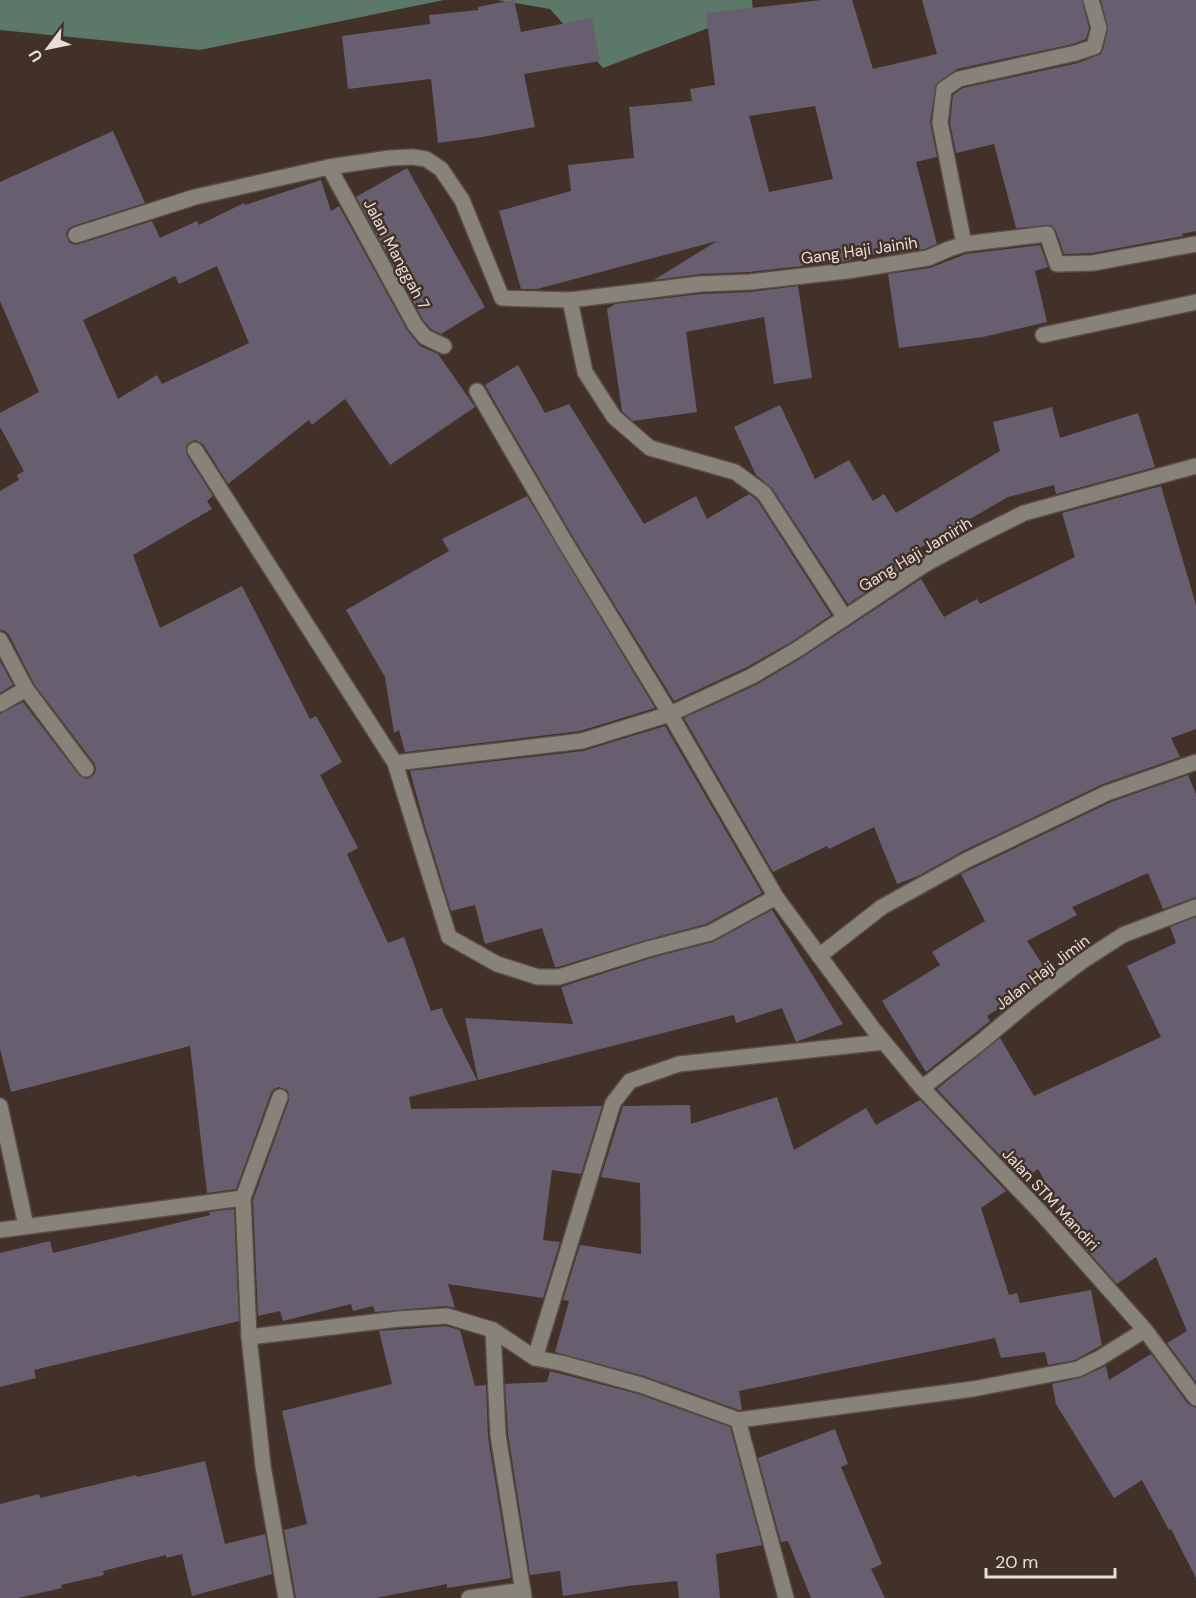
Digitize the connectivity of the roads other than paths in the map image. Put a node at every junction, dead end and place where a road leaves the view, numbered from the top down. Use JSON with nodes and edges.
{"nodes":[{"id":1,"x":1091,"y":0,"type":"edge"},
{"id":2,"x":329,"y":167,"type":"junction"},
{"id":3,"x":76,"y":235,"type":"dead end"},
{"id":4,"x":964,"y":244,"type":"junction"},
{"id":5,"x":1196,"y":244,"type":"edge"},
{"id":6,"x":570,"y":300,"type":"junction"},
{"id":7,"x":1196,"y":302,"type":"edge"},
{"id":8,"x":1043,"y":335,"type":"dead end"},
{"id":9,"x":444,"y":346,"type":"dead end"},
{"id":10,"x":477,"y":391,"type":"dead end"},
{"id":11,"x":195,"y":450,"type":"dead end"},
{"id":12,"x":1196,"y":466,"type":"edge"},
{"id":13,"x":845,"y":618,"type":"junction"},
{"id":14,"x":0,"y":640,"type":"edge"},
{"id":15,"x":26,"y":689,"type":"junction"},
{"id":16,"x":0,"y":704,"type":"edge"},
{"id":17,"x":670,"y":714,"type":"junction"},
{"id":18,"x":1196,"y":762,"type":"edge"},
{"id":19,"x":394,"y":763,"type":"junction"},
{"id":20,"x":86,"y":769,"type":"dead end"},
{"id":21,"x":776,"y":897,"type":"junction"},
{"id":22,"x":1196,"y":908,"type":"edge"},
{"id":23,"x":819,"y":956,"type":"junction"},
{"id":24,"x":879,"y":1036,"type":"junction"},
{"id":25,"x":922,"y":1088,"type":"junction"},
{"id":26,"x":280,"y":1097,"type":"dead end"},
{"id":27,"x":0,"y":1106,"type":"edge"},
{"id":28,"x":243,"y":1198,"type":"junction"},
{"id":29,"x":26,"y":1226,"type":"junction"},
{"id":30,"x":0,"y":1230,"type":"edge"},
{"id":31,"x":493,"y":1330,"type":"junction"},
{"id":32,"x":1145,"y":1330,"type":"junction"},
{"id":33,"x":249,"y":1337,"type":"junction"},
{"id":34,"x":535,"y":1358,"type":"junction"},
{"id":35,"x":1194,"y":1392,"type":"edge"},
{"id":36,"x":738,"y":1420,"type":"junction"},
{"id":37,"x":523,"y":1594,"type":"edge"},
{"id":38,"x":286,"y":1598,"type":"edge"},
{"id":39,"x":469,"y":1598,"type":"edge"},
{"id":40,"x":786,"y":1598,"type":"edge"}],
"edges":[{"from":1,"to":4,"type":"street"},
{"from":2,"to":3,"type":"street"},
{"from":2,"to":6,"type":"street","name":"Gang Haji Jainih"},
{"from":2,"to":9,"type":"street","name":"Jalan Manggah 7"},
{"from":4,"to":5,"type":"street","name":"Gang Haji Jainih"},
{"from":4,"to":6,"type":"street","name":"Gang Haji Jainih"},
{"from":6,"to":13,"type":"street"},
{"from":7,"to":8,"type":"street"},
{"from":10,"to":17,"type":"street","name":"Jalan STM Mandiri"},
{"from":11,"to":19,"type":"street"},
{"from":12,"to":13,"type":"street","name":"Gang Haji Jamirih"},
{"from":13,"to":17,"type":"street","name":"Gang Haji Jamirih"},
{"from":14,"to":15,"type":"street"},
{"from":15,"to":16,"type":"street"},
{"from":15,"to":20,"type":"street"},
{"from":17,"to":19,"type":"street","name":"Gang Haji Jamirih"},
{"from":17,"to":21,"type":"street","name":"Jalan STM Mandiri"},
{"from":18,"to":23,"type":"street"},
{"from":19,"to":21,"type":"street"},
{"from":21,"to":23,"type":"street","name":"Jalan STM Mandiri"},
{"from":22,"to":25,"type":"street","name":"Jalan Haji Jimin"},
{"from":23,"to":24,"type":"street","name":"Jalan STM Mandiri"},
{"from":24,"to":25,"type":"street","name":"Jalan STM Mandiri"},
{"from":24,"to":34,"type":"street"},
{"from":25,"to":32,"type":"street","name":"Jalan STM Mandiri"},
{"from":26,"to":28,"type":"street"},
{"from":27,"to":29,"type":"street"},
{"from":28,"to":29,"type":"street"},
{"from":28,"to":33,"type":"street"},
{"from":29,"to":30,"type":"street"},
{"from":31,"to":33,"type":"street"},
{"from":31,"to":34,"type":"street"},
{"from":31,"to":37,"type":"street"},
{"from":32,"to":35,"type":"street","name":"Jalan STM Mandiri"},
{"from":32,"to":36,"type":"street"},
{"from":33,"to":38,"type":"street"},
{"from":34,"to":36,"type":"street"},
{"from":36,"to":40,"type":"street"},
{"from":37,"to":39,"type":"street"}]}
